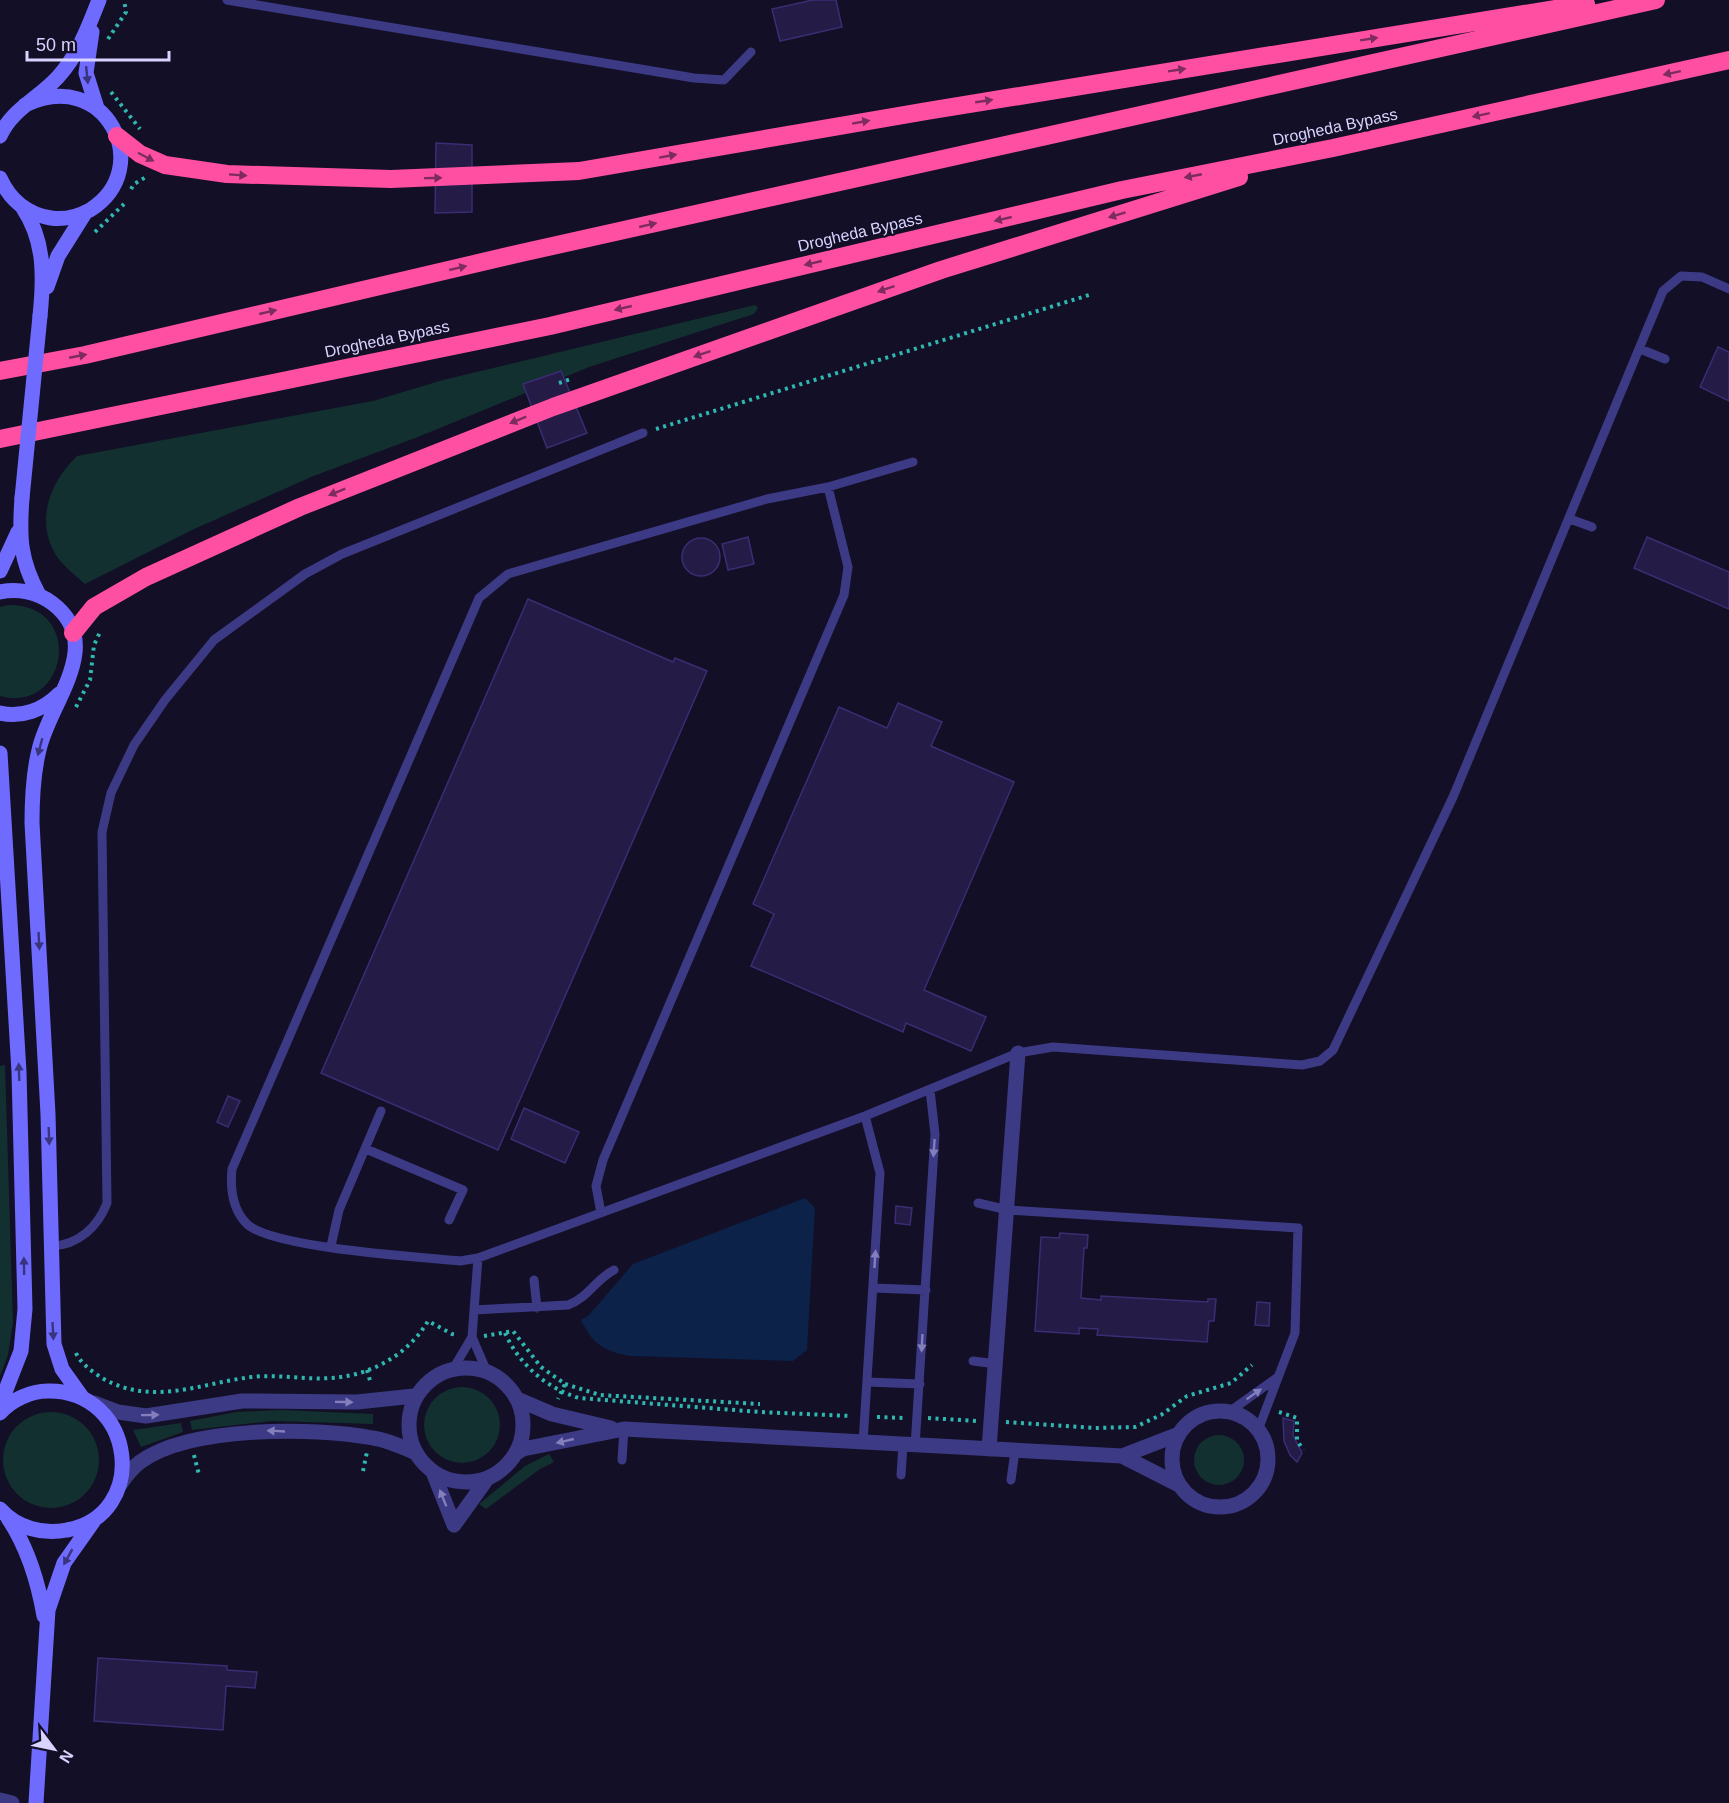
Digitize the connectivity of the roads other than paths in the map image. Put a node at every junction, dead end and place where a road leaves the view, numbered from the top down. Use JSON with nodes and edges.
{"nodes":[{"id":1,"x":99,"y":0,"type":"edge"},
{"id":2,"x":227,"y":0,"type":"edge"},
{"id":3,"x":1612,"y":0,"type":"edge"},
{"id":4,"x":1656,"y":0,"type":"edge"},
{"id":5,"x":751,"y":52,"type":"dead end"},
{"id":6,"x":1729,"y":60,"type":"edge"},
{"id":7,"x":25,"y":105,"type":"junction"},
{"id":8,"x":97,"y":108,"type":"junction"},
{"id":9,"x":0,"y":136,"type":"edge"},
{"id":10,"x":117,"y":136,"type":"junction"},
{"id":11,"x":1333,"y":148,"type":"junction"},
{"id":12,"x":0,"y":178,"type":"edge"},
{"id":13,"x":23,"y":208,"type":"junction"},
{"id":14,"x":85,"y":213,"type":"junction"},
{"id":15,"x":1729,"y":289,"type":"edge"},
{"id":16,"x":40,"y":311,"type":"junction"},
{"id":17,"x":1640,"y":349,"type":"junction"},
{"id":18,"x":1665,"y":359,"type":"dead end"},
{"id":19,"x":0,"y":371,"type":"edge"},
{"id":20,"x":643,"y":433,"type":"road end"},
{"id":21,"x":0,"y":439,"type":"edge"},
{"id":22,"x":913,"y":462,"type":"dead end"},
{"id":23,"x":828,"y":487,"type":"junction"},
{"id":24,"x":1570,"y":519,"type":"junction"},
{"id":25,"x":20,"y":527,"type":"junction"},
{"id":26,"x":1592,"y":527,"type":"dead end"},
{"id":27,"x":0,"y":571,"type":"edge"},
{"id":28,"x":0,"y":592,"type":"edge"},
{"id":29,"x":39,"y":595,"type":"junction"},
{"id":30,"x":73,"y":633,"type":"junction"},
{"id":31,"x":61,"y":692,"type":"junction"},
{"id":32,"x":0,"y":713,"type":"edge"},
{"id":33,"x":0,"y":753,"type":"edge"},
{"id":34,"x":1018,"y":1053,"type":"junction"},
{"id":35,"x":930,"y":1090,"type":"junction"},
{"id":36,"x":381,"y":1111,"type":"dead end"},
{"id":37,"x":865,"y":1116,"type":"junction"},
{"id":38,"x":366,"y":1149,"type":"junction"},
{"id":39,"x":978,"y":1203,"type":"dead end"},
{"id":40,"x":1008,"y":1210,"type":"junction"},
{"id":41,"x":601,"y":1213,"type":"junction"},
{"id":42,"x":449,"y":1220,"type":"dead end"},
{"id":43,"x":52,"y":1246,"type":"junction"},
{"id":44,"x":331,"y":1246,"type":"junction"},
{"id":45,"x":478,"y":1258,"type":"junction"},
{"id":46,"x":614,"y":1270,"type":"dead end"},
{"id":47,"x":534,"y":1280,"type":"dead end"},
{"id":48,"x":873,"y":1288,"type":"junction"},
{"id":49,"x":926,"y":1290,"type":"junction"},
{"id":50,"x":537,"y":1308,"type":"junction"},
{"id":51,"x":474,"y":1310,"type":"junction"},
{"id":52,"x":472,"y":1336,"type":"junction"},
{"id":53,"x":973,"y":1360,"type":"dead end"},
{"id":54,"x":997,"y":1364,"type":"junction"},
{"id":55,"x":453,"y":1369,"type":"junction"},
{"id":56,"x":487,"y":1372,"type":"junction"},
{"id":57,"x":1279,"y":1376,"type":"junction"},
{"id":58,"x":867,"y":1382,"type":"junction"},
{"id":59,"x":920,"y":1384,"type":"junction"},
{"id":60,"x":414,"y":1396,"type":"junction"},
{"id":61,"x":517,"y":1399,"type":"junction"},
{"id":62,"x":88,"y":1400,"type":"junction"},
{"id":63,"x":0,"y":1405,"type":"edge"},
{"id":64,"x":1229,"y":1412,"type":"junction"},
{"id":65,"x":0,"y":1413,"type":"edge"},
{"id":66,"x":620,"y":1429,"type":"junction"},
{"id":67,"x":1258,"y":1430,"type":"junction"},
{"id":68,"x":1179,"y":1434,"type":"junction"},
{"id":69,"x":863,"y":1443,"type":"junction"},
{"id":70,"x":909,"y":1445,"type":"junction"},
{"id":71,"x":989,"y":1449,"type":"junction"},
{"id":72,"x":1015,"y":1450,"type":"junction"},
{"id":73,"x":416,"y":1453,"type":"junction"},
{"id":74,"x":514,"y":1454,"type":"junction"},
{"id":75,"x":1122,"y":1456,"type":"junction"},
{"id":76,"x":622,"y":1460,"type":"dead end"},
{"id":77,"x":433,"y":1472,"type":"junction"},
{"id":78,"x":901,"y":1475,"type":"dead end"},
{"id":79,"x":487,"y":1479,"type":"junction"},
{"id":80,"x":1011,"y":1480,"type":"dead end"},
{"id":81,"x":1179,"y":1485,"type":"junction"},
{"id":82,"x":119,"y":1486,"type":"junction"},
{"id":83,"x":103,"y":1511,"type":"junction"},
{"id":84,"x":2,"y":1512,"type":"edge"},
{"id":85,"x":45,"y":1635,"type":"junction"},
{"id":86,"x":0,"y":1800,"type":"edge"},
{"id":87,"x":12,"y":1803,"type":"edge"},
{"id":88,"x":36,"y":1803,"type":"edge"}],
"edges":[{"from":1,"to":7,"type":"street"},
{"from":1,"to":8,"type":"street","one_way":true},
{"from":2,"to":5,"type":"lane"},
{"from":10,"to":3,"type":"highway","one_way":true},
{"from":19,"to":4,"type":"highway","one_way":true},
{"from":6,"to":11,"type":"highway","name":"Drogheda Bypass","one_way":true},
{"from":7,"to":8,"type":"street"},
{"from":7,"to":9,"type":"street"},
{"from":8,"to":10,"type":"street"},
{"from":10,"to":14,"type":"street"},
{"from":11,"to":21,"type":"highway","name":"Drogheda Bypass","one_way":true},
{"from":11,"to":30,"type":"highway","one_way":true},
{"from":12,"to":13,"type":"street"},
{"from":13,"to":14,"type":"street"},
{"from":13,"to":16,"type":"street"},
{"from":14,"to":16,"type":"street"},
{"from":15,"to":17,"type":"lane"},
{"from":16,"to":25,"type":"street","bridge":true},
{"from":17,"to":18,"type":"lane"},
{"from":17,"to":24,"type":"lane"},
{"from":20,"to":43,"type":"lane"},
{"from":22,"to":23,"type":"lane"},
{"from":23,"to":41,"type":"lane"},
{"from":23,"to":44,"type":"lane"},
{"from":24,"to":26,"type":"lane"},
{"from":24,"to":34,"type":"lane"},
{"from":25,"to":27,"type":"street"},
{"from":25,"to":29,"type":"street"},
{"from":28,"to":29,"type":"street"},
{"from":29,"to":30,"type":"street"},
{"from":30,"to":31,"type":"street"},
{"from":31,"to":32,"type":"street"},
{"from":31,"to":43,"type":"street","one_way":true},
{"from":63,"to":33,"type":"street","one_way":true},
{"from":34,"to":35,"type":"lane"},
{"from":34,"to":40,"type":"street"},
{"from":35,"to":37,"type":"lane"},
{"from":35,"to":49,"type":"lane","one_way":true},
{"from":36,"to":38,"type":"lane"},
{"from":37,"to":41,"type":"lane"},
{"from":48,"to":37,"type":"lane","one_way":true},
{"from":38,"to":42,"type":"lane"},
{"from":38,"to":44,"type":"lane"},
{"from":39,"to":40,"type":"lane"},
{"from":40,"to":54,"type":"street"},
{"from":40,"to":57,"type":"lane"},
{"from":41,"to":45,"type":"lane"},
{"from":43,"to":62,"type":"street","one_way":true},
{"from":44,"to":45,"type":"lane"},
{"from":45,"to":51,"type":"lane"},
{"from":46,"to":50,"type":"lane"},
{"from":47,"to":50,"type":"lane"},
{"from":48,"to":49,"type":"lane"},
{"from":48,"to":58,"type":"lane"},
{"from":49,"to":59,"type":"lane","one_way":true},
{"from":50,"to":51,"type":"lane"},
{"from":51,"to":52,"type":"lane"},
{"from":52,"to":55,"type":"lane"},
{"from":52,"to":56,"type":"lane"},
{"from":53,"to":54,"type":"lane"},
{"from":54,"to":71,"type":"street"},
{"from":55,"to":56,"type":"street"},
{"from":55,"to":60,"type":"street"},
{"from":56,"to":61,"type":"street"},
{"from":64,"to":57,"type":"lane","one_way":true},
{"from":57,"to":67,"type":"lane"},
{"from":58,"to":59,"type":"lane"},
{"from":58,"to":69,"type":"lane"},
{"from":59,"to":70,"type":"lane"},
{"from":62,"to":60,"type":"street","one_way":true},
{"from":60,"to":73,"type":"street"},
{"from":61,"to":66,"type":"street"},
{"from":61,"to":74,"type":"street"},
{"from":62,"to":65,"type":"street"},
{"from":62,"to":82,"type":"street"},
{"from":64,"to":67,"type":"street"},
{"from":64,"to":68,"type":"street"},
{"from":66,"to":69,"type":"street"},
{"from":66,"to":74,"type":"street","one_way":true},
{"from":66,"to":76,"type":"lane"},
{"from":67,"to":81,"type":"street"},
{"from":68,"to":75,"type":"street"},
{"from":68,"to":81,"type":"street"},
{"from":69,"to":70,"type":"street"},
{"from":70,"to":71,"type":"street"},
{"from":70,"to":78,"type":"lane"},
{"from":71,"to":72,"type":"street"},
{"from":72,"to":75,"type":"street"},
{"from":72,"to":80,"type":"lane"},
{"from":73,"to":77,"type":"street"},
{"from":73,"to":82,"type":"street","one_way":true},
{"from":74,"to":79,"type":"street"},
{"from":75,"to":81,"type":"street"},
{"from":77,"to":79,"type":"street"},
{"from":79,"to":77,"type":"street","one_way":true},
{"from":82,"to":83,"type":"street"},
{"from":83,"to":84,"type":"street"},
{"from":83,"to":85,"type":"street","one_way":true},
{"from":84,"to":85,"type":"street"},
{"from":85,"to":88,"type":"street"},
{"from":86,"to":87,"type":"street"}]}
